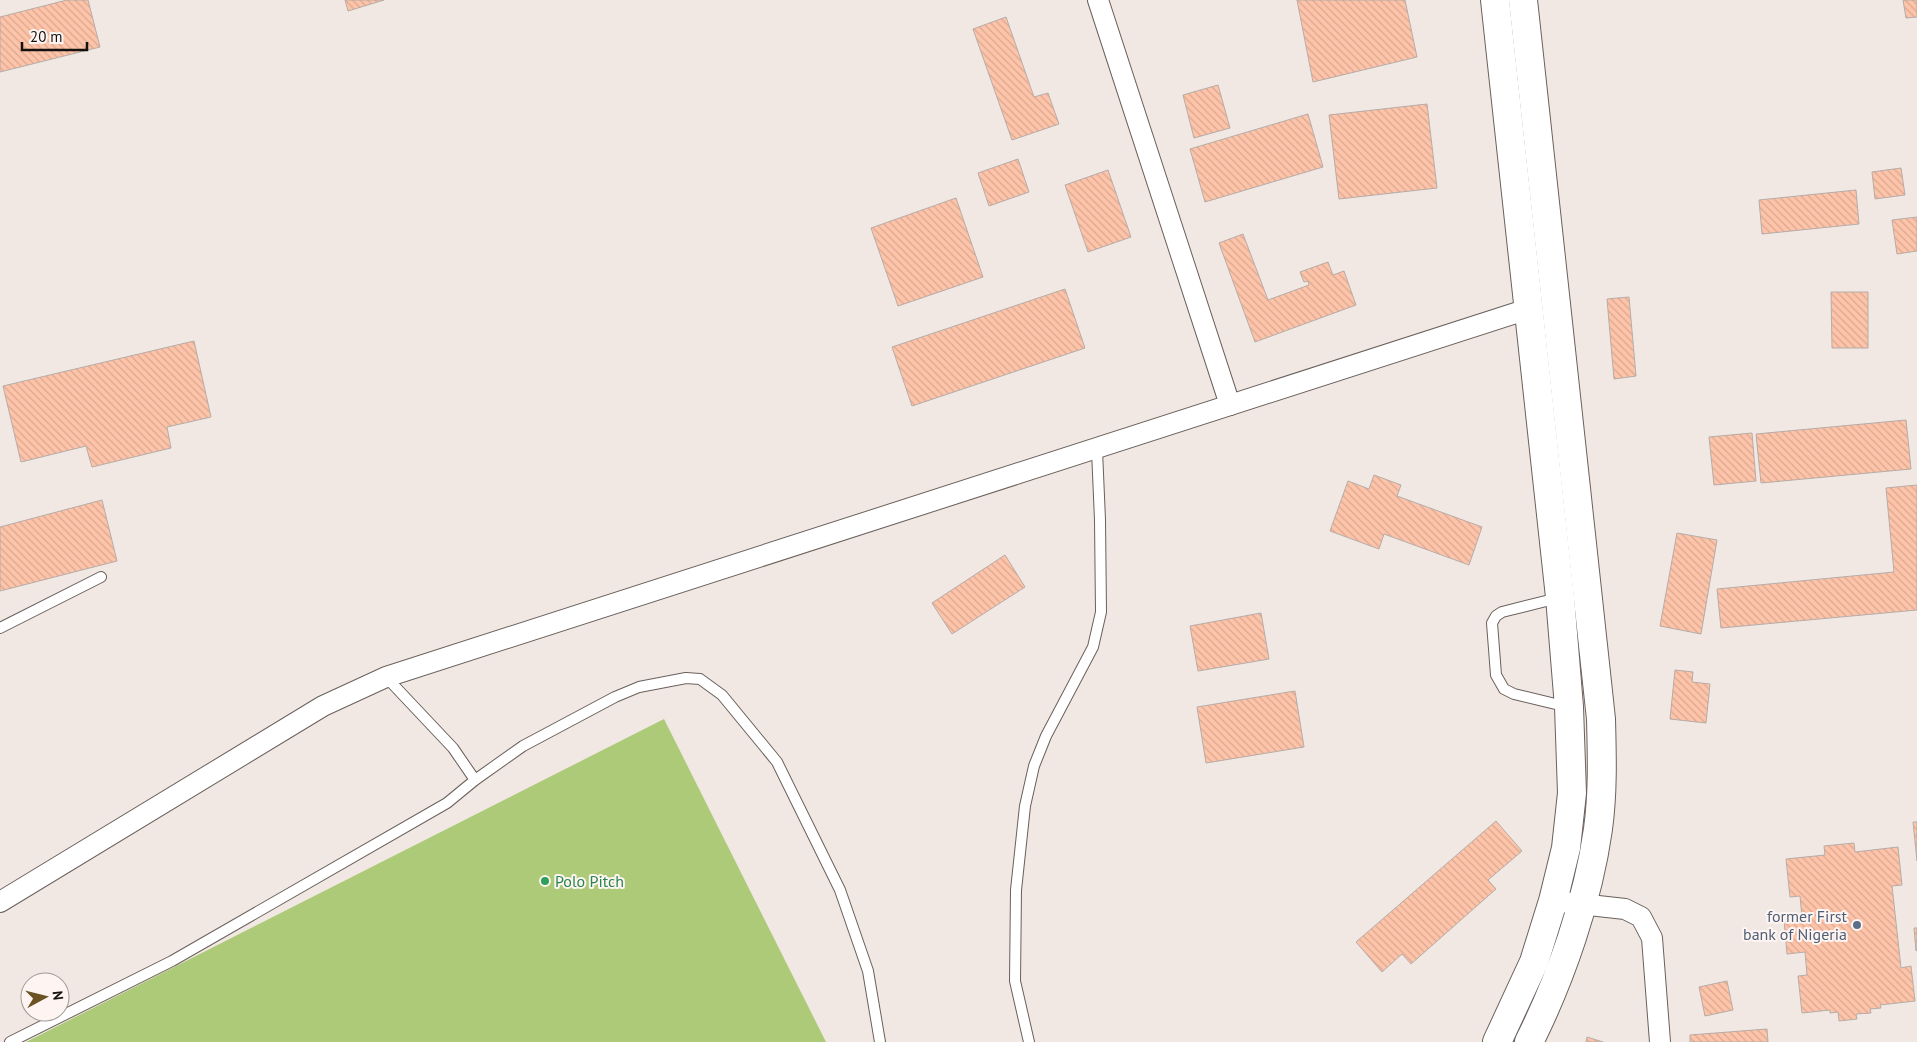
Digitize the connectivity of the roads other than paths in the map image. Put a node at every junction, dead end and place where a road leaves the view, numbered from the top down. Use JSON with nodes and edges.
{"nodes":[{"id":1,"x":1098,"y":0,"type":"edge"},
{"id":2,"x":1495,"y":0,"type":"edge"},
{"id":3,"x":1523,"y":0,"type":"edge"},
{"id":4,"x":1528,"y":309,"type":"junction"},
{"id":5,"x":1230,"y":405,"type":"junction"},
{"id":6,"x":1097,"y":450,"type":"junction"},
{"id":7,"x":101,"y":577,"type":"dead end"},
{"id":8,"x":1560,"y":597,"type":"junction"},
{"id":9,"x":0,"y":628,"type":"edge"},
{"id":10,"x":386,"y":678,"type":"junction"},
{"id":11,"x":1569,"y":708,"type":"junction"},
{"id":12,"x":475,"y":780,"type":"junction"},
{"id":13,"x":1553,"y":901,"type":"junction"},
{"id":14,"x":0,"y":902,"type":"edge"},
{"id":15,"x":1581,"y":905,"type":"junction"},
{"id":16,"x":10,"y":1042,"type":"edge"},
{"id":17,"x":880,"y":1042,"type":"edge"},
{"id":18,"x":1030,"y":1042,"type":"edge"},
{"id":19,"x":1497,"y":1042,"type":"edge"},
{"id":20,"x":1529,"y":1042,"type":"edge"},
{"id":21,"x":1660,"y":1042,"type":"edge"}],
"edges":[{"from":1,"to":5,"type":"street"},
{"from":2,"to":4,"type":"main road"},
{"from":3,"to":15,"type":"main road"},
{"from":4,"to":5,"type":"street"},
{"from":4,"to":8,"type":"main road"},
{"from":5,"to":6,"type":"street"},
{"from":6,"to":10,"type":"street"},
{"from":6,"to":18,"type":"lane"},
{"from":7,"to":9,"type":"lane"},
{"from":8,"to":11,"type":"main road"},
{"from":8,"to":11,"type":"lane"},
{"from":10,"to":12,"type":"lane"},
{"from":10,"to":14,"type":"street"},
{"from":11,"to":13,"type":"main road"},
{"from":12,"to":16,"type":"lane"},
{"from":12,"to":17,"type":"lane"},
{"from":13,"to":15,"type":"street"},
{"from":13,"to":19,"type":"main road"},
{"from":15,"to":20,"type":"main road"},
{"from":15,"to":21,"type":"street"}]}
